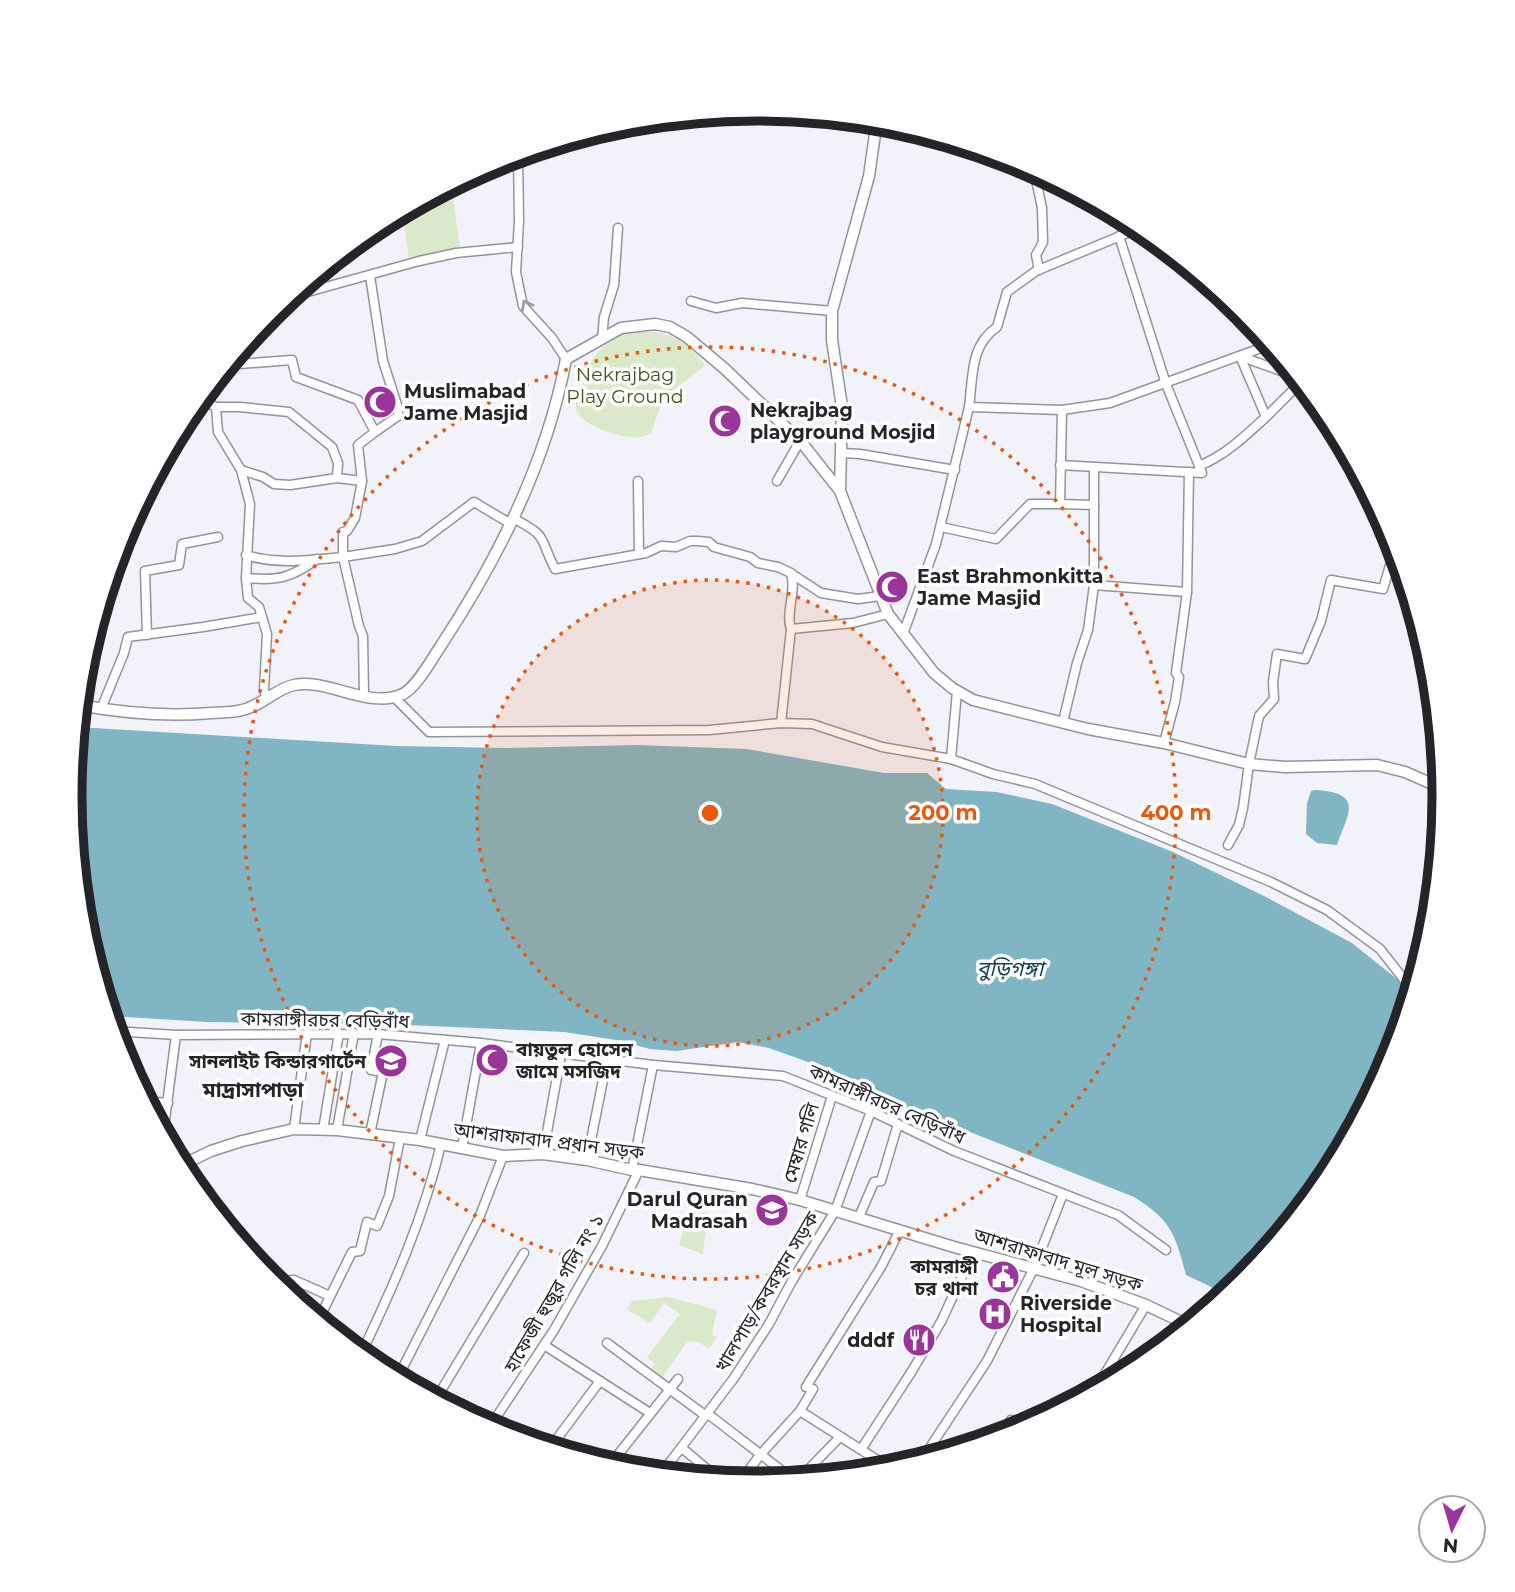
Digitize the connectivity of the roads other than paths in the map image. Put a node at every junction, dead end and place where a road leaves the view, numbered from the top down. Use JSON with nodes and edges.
{"nodes":[{"id":1,"x":875,"y":132,"type":"edge"},
{"id":2,"x":518,"y":165,"type":"edge"},
{"id":3,"x":1036,"y":181,"type":"edge"},
{"id":4,"x":618,"y":228,"type":"dead end"},
{"id":5,"x":1129,"y":232,"type":"edge"},
{"id":6,"x":1119,"y":236,"type":"junction"},
{"id":7,"x":518,"y":247,"type":"junction"},
{"id":8,"x":1039,"y":270,"type":"junction"},
{"id":9,"x":370,"y":276,"type":"junction"},
{"id":10,"x":308,"y":292,"type":"edge"},
{"id":11,"x":691,"y":301,"type":"dead end"},
{"id":12,"x":832,"y":311,"type":"junction"},
{"id":13,"x":602,"y":339,"type":"junction"},
{"id":14,"x":1262,"y":348,"type":"edge"},
{"id":15,"x":1240,"y":356,"type":"junction"},
{"id":16,"x":566,"y":359,"type":"junction"},
{"id":17,"x":239,"y":364,"type":"edge"},
{"id":18,"x":1282,"y":372,"type":"edge"},
{"id":19,"x":1166,"y":384,"type":"junction"},
{"id":20,"x":1294,"y":387,"type":"edge"},
{"id":21,"x":208,"y":404,"type":"edge"},
{"id":22,"x":216,"y":407,"type":"junction"},
{"id":23,"x":969,"y":407,"type":"junction"},
{"id":24,"x":1062,"y":410,"type":"junction"},
{"id":25,"x":1266,"y":417,"type":"junction"},
{"id":26,"x":375,"y":432,"type":"junction"},
{"id":27,"x":800,"y":441,"type":"junction"},
{"id":28,"x":842,"y":453,"type":"junction"},
{"id":29,"x":1060,"y":465,"type":"junction"},
{"id":30,"x":1199,"y":466,"type":"junction"},
{"id":31,"x":1094,"y":467,"type":"junction"},
{"id":32,"x":241,"y":470,"type":"junction"},
{"id":33,"x":955,"y":470,"type":"junction"},
{"id":34,"x":1189,"y":472,"type":"junction"},
{"id":35,"x":337,"y":478,"type":"junction"},
{"id":36,"x":362,"y":481,"type":"junction"},
{"id":37,"x":638,"y":481,"type":"dead end"},
{"id":38,"x":777,"y":481,"type":"dead end"},
{"id":39,"x":840,"y":491,"type":"junction"},
{"id":40,"x":1060,"y":504,"type":"junction"},
{"id":41,"x":1094,"y":505,"type":"junction"},
{"id":42,"x":512,"y":521,"type":"junction"},
{"id":43,"x":941,"y":527,"type":"junction"},
{"id":44,"x":218,"y":537,"type":"dead end"},
{"id":45,"x":639,"y":554,"type":"junction"},
{"id":46,"x":246,"y":555,"type":"junction"},
{"id":47,"x":342,"y":557,"type":"junction"},
{"id":48,"x":317,"y":559,"type":"junction"},
{"id":49,"x":1391,"y":563,"type":"edge"},
{"id":50,"x":791,"y":573,"type":"junction"},
{"id":51,"x":246,"y":578,"type":"junction"},
{"id":52,"x":1094,"y":586,"type":"junction"},
{"id":53,"x":1186,"y":592,"type":"junction"},
{"id":54,"x":880,"y":596,"type":"junction"},
{"id":55,"x":888,"y":614,"type":"junction"},
{"id":56,"x":262,"y":617,"type":"junction"},
{"id":57,"x":791,"y":629,"type":"junction"},
{"id":58,"x":903,"y":634,"type":"junction"},
{"id":59,"x":147,"y":635,"type":"junction"},
{"id":60,"x":957,"y":691,"type":"junction"},
{"id":61,"x":364,"y":696,"type":"junction"},
{"id":62,"x":394,"y":697,"type":"junction"},
{"id":63,"x":267,"y":698,"type":"junction"},
{"id":64,"x":88,"y":707,"type":"edge"},
{"id":65,"x":101,"y":709,"type":"junction"},
{"id":66,"x":1063,"y":722,"type":"junction"},
{"id":67,"x":781,"y":723,"type":"junction"},
{"id":68,"x":1164,"y":743,"type":"junction"},
{"id":69,"x":951,"y":759,"type":"junction"},
{"id":70,"x":1249,"y":764,"type":"junction"},
{"id":71,"x":1432,"y":784,"type":"edge"},
{"id":72,"x":1228,"y":845,"type":"dead end"},
{"id":73,"x":1406,"y":983,"type":"edge"},
{"id":74,"x":1403,"y":984,"type":"dead end"},
{"id":75,"x":1405,"y":986,"type":"edge"},
{"id":76,"x":125,"y":1032,"type":"edge"},
{"id":77,"x":340,"y":1033,"type":"junction"},
{"id":78,"x":354,"y":1033,"type":"junction"},
{"id":79,"x":307,"y":1034,"type":"junction"},
{"id":80,"x":378,"y":1034,"type":"junction"},
{"id":81,"x":176,"y":1035,"type":"junction"},
{"id":82,"x":445,"y":1040,"type":"junction"},
{"id":83,"x":481,"y":1043,"type":"junction"},
{"id":84,"x":561,"y":1055,"type":"junction"},
{"id":85,"x":607,"y":1060,"type":"junction"},
{"id":86,"x":653,"y":1065,"type":"junction"},
{"id":87,"x":832,"y":1096,"type":"junction"},
{"id":88,"x":156,"y":1102,"type":"edge"},
{"id":89,"x":169,"y":1103,"type":"junction"},
{"id":90,"x":871,"y":1111,"type":"junction"},
{"id":91,"x":166,"y":1120,"type":"edge"},
{"id":92,"x":898,"y":1124,"type":"junction"},
{"id":93,"x":294,"y":1129,"type":"junction"},
{"id":94,"x":323,"y":1130,"type":"junction"},
{"id":95,"x":337,"y":1130,"type":"junction"},
{"id":96,"x":370,"y":1134,"type":"junction"},
{"id":97,"x":400,"y":1138,"type":"junction"},
{"id":98,"x":420,"y":1140,"type":"junction"},
{"id":99,"x":441,"y":1144,"type":"junction"},
{"id":100,"x":462,"y":1148,"type":"junction"},
{"id":101,"x":542,"y":1154,"type":"junction"},
{"id":102,"x":503,"y":1156,"type":"junction"},
{"id":103,"x":587,"y":1160,"type":"junction"},
{"id":104,"x":190,"y":1161,"type":"edge"},
{"id":105,"x":636,"y":1170,"type":"junction"},
{"id":106,"x":1063,"y":1194,"type":"junction"},
{"id":107,"x":800,"y":1200,"type":"junction"},
{"id":108,"x":835,"y":1211,"type":"junction"},
{"id":109,"x":859,"y":1217,"type":"junction"},
{"id":110,"x":900,"y":1230,"type":"junction"},
{"id":111,"x":954,"y":1247,"type":"joint"},
{"id":112,"x":1167,"y":1250,"type":"dead end"},
{"id":113,"x":973,"y":1252,"type":"junction"},
{"id":114,"x":524,"y":1253,"type":"dead end"},
{"id":115,"x":1034,"y":1268,"type":"junction"},
{"id":116,"x":290,"y":1282,"type":"edge"},
{"id":117,"x":330,"y":1296,"type":"junction"},
{"id":118,"x":1146,"y":1305,"type":"junction"},
{"id":119,"x":322,"y":1312,"type":"edge"},
{"id":120,"x":1181,"y":1322,"type":"edge"},
{"id":121,"x":607,"y":1343,"type":"dead end"},
{"id":122,"x":544,"y":1345,"type":"junction"},
{"id":123,"x":369,"y":1348,"type":"edge"},
{"id":124,"x":402,"y":1370,"type":"edge"},
{"id":125,"x":1105,"y":1375,"type":"edge"},
{"id":126,"x":596,"y":1378,"type":"junction"},
{"id":127,"x":678,"y":1379,"type":"dead end"},
{"id":128,"x":668,"y":1389,"type":"junction"},
{"id":129,"x":442,"y":1393,"type":"edge"},
{"id":130,"x":654,"y":1407,"type":"junction"},
{"id":131,"x":800,"y":1411,"type":"junction"},
{"id":132,"x":707,"y":1415,"type":"junction"},
{"id":133,"x":495,"y":1418,"type":"edge"},
{"id":134,"x":840,"y":1437,"type":"junction"},
{"id":135,"x":555,"y":1440,"type":"edge"},
{"id":136,"x":682,"y":1448,"type":"junction"},
{"id":137,"x":862,"y":1448,"type":"junction"},
{"id":138,"x":929,"y":1449,"type":"edge"},
{"id":139,"x":760,"y":1455,"type":"junction"},
{"id":140,"x":617,"y":1456,"type":"edge"},
{"id":141,"x":878,"y":1460,"type":"edge"},
{"id":142,"x":668,"y":1465,"type":"edge"},
{"id":143,"x":707,"y":1469,"type":"edge"},
{"id":144,"x":810,"y":1469,"type":"edge"},
{"id":145,"x":788,"y":1470,"type":"edge"},
{"id":146,"x":748,"y":1471,"type":"edge"}],
"edges":[{"from":1,"to":12,"type":"street"},
{"from":2,"to":7,"type":"street"},
{"from":3,"to":8,"type":"street"},
{"from":4,"to":13,"type":"street"},
{"from":5,"to":6,"type":"street"},
{"from":6,"to":8,"type":"street"},
{"from":6,"to":19,"type":"street"},
{"from":7,"to":9,"type":"street"},
{"from":16,"to":7,"type":"street","one_way":true},
{"from":8,"to":23,"type":"street"},
{"from":9,"to":10,"type":"street"},
{"from":9,"to":26,"type":"street"},
{"from":11,"to":12,"type":"street"},
{"from":12,"to":28,"type":"street"},
{"from":13,"to":16,"type":"street"},
{"from":13,"to":27,"type":"street"},
{"from":14,"to":15,"type":"street"},
{"from":15,"to":18,"type":"street"},
{"from":15,"to":19,"type":"street"},
{"from":15,"to":25,"type":"street"},
{"from":16,"to":42,"type":"street"},
{"from":17,"to":26,"type":"street"},
{"from":19,"to":24,"type":"street"},
{"from":19,"to":30,"type":"street"},
{"from":20,"to":25,"type":"street"},
{"from":21,"to":22,"type":"street"},
{"from":22,"to":32,"type":"street"},
{"from":22,"to":35,"type":"street"},
{"from":23,"to":24,"type":"street"},
{"from":23,"to":33,"type":"street"},
{"from":24,"to":29,"type":"street"},
{"from":25,"to":30,"type":"street"},
{"from":26,"to":36,"type":"street"},
{"from":27,"to":38,"type":"street"},
{"from":27,"to":39,"type":"street"},
{"from":28,"to":33,"type":"street"},
{"from":28,"to":39,"type":"street"},
{"from":29,"to":31,"type":"street"},
{"from":29,"to":40,"type":"street"},
{"from":30,"to":34,"type":"street"},
{"from":31,"to":34,"type":"street"},
{"from":31,"to":41,"type":"street"},
{"from":32,"to":35,"type":"street"},
{"from":32,"to":46,"type":"street"},
{"from":33,"to":43,"type":"street"},
{"from":34,"to":53,"type":"street"},
{"from":35,"to":36,"type":"street"},
{"from":36,"to":47,"type":"street"},
{"from":37,"to":45,"type":"street"},
{"from":39,"to":54,"type":"street"},
{"from":40,"to":41,"type":"street"},
{"from":40,"to":43,"type":"street"},
{"from":41,"to":52,"type":"street"},
{"from":42,"to":45,"type":"street"},
{"from":42,"to":47,"type":"street"},
{"from":42,"to":62,"type":"street"},
{"from":43,"to":58,"type":"street"},
{"from":44,"to":59,"type":"street"},
{"from":45,"to":50,"type":"street"},
{"from":46,"to":48,"type":"street"},
{"from":46,"to":51,"type":"street"},
{"from":47,"to":48,"type":"street"},
{"from":47,"to":61,"type":"street"},
{"from":48,"to":51,"type":"street"},
{"from":49,"to":70,"type":"street"},
{"from":50,"to":54,"type":"street"},
{"from":50,"to":57,"type":"street"},
{"from":51,"to":56,"type":"street"},
{"from":52,"to":53,"type":"street"},
{"from":52,"to":66,"type":"street"},
{"from":53,"to":68,"type":"street"},
{"from":54,"to":55,"type":"street"},
{"from":55,"to":57,"type":"street"},
{"from":55,"to":58,"type":"street"},
{"from":56,"to":59,"type":"street"},
{"from":56,"to":63,"type":"street"},
{"from":57,"to":67,"type":"street"},
{"from":58,"to":60,"type":"street"},
{"from":59,"to":65,"type":"street"},
{"from":60,"to":66,"type":"street"},
{"from":60,"to":69,"type":"street"},
{"from":61,"to":62,"type":"street"},
{"from":61,"to":63,"type":"street"},
{"from":62,"to":67,"type":"street"},
{"from":63,"to":65,"type":"street"},
{"from":64,"to":65,"type":"street"},
{"from":66,"to":68,"type":"street"},
{"from":67,"to":69,"type":"street"},
{"from":68,"to":70,"type":"street"},
{"from":69,"to":73,"type":"street"},
{"from":70,"to":71,"type":"street"},
{"from":70,"to":72,"type":"street"},
{"from":74,"to":75,"type":"street"},
{"from":76,"to":81,"type":"street","name":"কামরাঙ্গীরচর বেড়িবাঁধ"},
{"from":77,"to":78,"type":"street","name":"কামরাঙ্গীরচর বেড়িবাঁধ"},
{"from":77,"to":79,"type":"street","name":"কামরাঙ্গীরচর বেড়িবাঁধ"},
{"from":77,"to":94,"type":"street"},
{"from":78,"to":80,"type":"street","name":"কামরাঙ্গীরচর বেড়িবাঁধ"},
{"from":78,"to":95,"type":"street"},
{"from":79,"to":81,"type":"street","name":"কামরাঙ্গীরচর বেড়িবাঁধ"},
{"from":79,"to":93,"type":"street"},
{"from":80,"to":82,"type":"street","name":"কামরাঙ্গীরচর বেড়িবাঁধ"},
{"from":80,"to":96,"type":"street"},
{"from":81,"to":89,"type":"street"},
{"from":82,"to":83,"type":"street","name":"কামরাঙ্গীরচর বেড়িবাঁধ"},
{"from":82,"to":98,"type":"street"},
{"from":83,"to":84,"type":"street","name":"কামরাঙ্গীরচর বেড়িবাঁধ"},
{"from":83,"to":100,"type":"street"},
{"from":84,"to":85,"type":"street","name":"কামরাঙ্গীরচর বেড়িবাঁধ"},
{"from":84,"to":101,"type":"street"},
{"from":85,"to":86,"type":"street","name":"কামরাঙ্গীরচর বেড়িবাঁধ"},
{"from":85,"to":103,"type":"street"},
{"from":86,"to":87,"type":"street","name":"কামরাঙ্গীরচর বেড়িবাঁধ"},
{"from":86,"to":105,"type":"street","name":"হাফেজী হুজুর গলি নং ১"},
{"from":87,"to":90,"type":"street","name":"কামরাঙ্গীরচর বেড়িবাঁধ"},
{"from":87,"to":107,"type":"street","name":"মেম্বার গলি"},
{"from":88,"to":89,"type":"street"},
{"from":89,"to":91,"type":"street"},
{"from":90,"to":92,"type":"street","name":"কামরাঙ্গীরচর বেড়িবাঁধ"},
{"from":90,"to":108,"type":"street","name":"খালপাড়/কবরস্থান সড়ক"},
{"from":92,"to":106,"type":"street","name":"কামরাঙ্গীরচর বেড়িবাঁধ"},
{"from":92,"to":109,"type":"street"},
{"from":93,"to":94,"type":"street","name":"আশরাফাবাদ প্রধান সড়ক"},
{"from":93,"to":104,"type":"street","name":"আশরাফাবাদ প্রধান সড়ক"},
{"from":94,"to":95,"type":"street","name":"আশরাফাবাদ প্রধান সড়ক"},
{"from":95,"to":96,"type":"street","name":"আশরাফাবাদ প্রধান সড়ক"},
{"from":96,"to":97,"type":"street","name":"আশরাফাবাদ প্রধান সড়ক"},
{"from":97,"to":98,"type":"street","name":"আশরাফাবাদ প্রধান সড়ক"},
{"from":97,"to":117,"type":"street"},
{"from":98,"to":99,"type":"street","name":"আশরাফাবাদ প্রধান সড়ক"},
{"from":99,"to":100,"type":"street","name":"আশরাফাবাদ প্রধান সড়ক"},
{"from":99,"to":123,"type":"street"},
{"from":100,"to":102,"type":"street","name":"আশরাফাবাদ প্রধান সড়ক"},
{"from":101,"to":102,"type":"street","name":"আশরাফাবাদ প্রধান সড়ক"},
{"from":101,"to":103,"type":"street","name":"আশরাফাবাদ প্রধান সড়ক"},
{"from":102,"to":124,"type":"street"},
{"from":103,"to":105,"type":"street","name":"আশরাফাবাদ প্রধান সড়ক"},
{"from":105,"to":107,"type":"street","name":"আশরাফাবাদ প্রধান সড়ক"},
{"from":105,"to":122,"type":"street","name":"হাফেজী হুজুর গলি নং ১"},
{"from":106,"to":112,"type":"street","name":"কামরাঙ্গীরচর বেড়িবাঁধ"},
{"from":106,"to":115,"type":"street"},
{"from":107,"to":108,"type":"street","name":"আশরাফাবাদ প্রধান সড়ক"},
{"from":108,"to":109,"type":"street","name":"আশরাফাবাদ প্রধান সড়ক"},
{"from":108,"to":132,"type":"street","name":"খালপাড়/কবরস্থান সড়ক"},
{"from":109,"to":110,"type":"street","name":"আশরাফাবাদ প্রধান সড়ক"},
{"from":110,"to":111,"type":"street","name":"আশরাফাবাদ প্রধান সড়ক"},
{"from":110,"to":131,"type":"street"},
{"from":111,"to":113,"type":"street","name":"আশরাফাবাদ মূল সড়ক"},
{"from":113,"to":115,"type":"street","name":"আশরাফাবাদ মূল সড়ক"},
{"from":113,"to":137,"type":"street"},
{"from":114,"to":129,"type":"street"},
{"from":115,"to":118,"type":"street","name":"আশরাফাবাদ মূল সড়ক"},
{"from":115,"to":138,"type":"street"},
{"from":116,"to":117,"type":"street"},
{"from":117,"to":119,"type":"street"},
{"from":118,"to":120,"type":"street","name":"আশরাফাবাদ মূল সড়ক"},
{"from":118,"to":125,"type":"street"},
{"from":121,"to":128,"type":"street"},
{"from":122,"to":126,"type":"street"},
{"from":122,"to":133,"type":"street","name":"হাফেজী হুজুর গলি নং ১"},
{"from":126,"to":130,"type":"street"},
{"from":126,"to":135,"type":"street"},
{"from":127,"to":128,"type":"street"},
{"from":128,"to":130,"type":"street"},
{"from":128,"to":132,"type":"street"},
{"from":130,"to":140,"type":"street"},
{"from":131,"to":134,"type":"street"},
{"from":131,"to":139,"type":"street"},
{"from":132,"to":136,"type":"street","name":"খালপাড়/কবরস্থান সড়ক"},
{"from":132,"to":139,"type":"street"},
{"from":134,"to":137,"type":"street"},
{"from":134,"to":144,"type":"street"},
{"from":136,"to":142,"type":"street","name":"খালপাড়/কবরস্থান সড়ক"},
{"from":136,"to":143,"type":"street"},
{"from":137,"to":141,"type":"street"},
{"from":139,"to":145,"type":"street"},
{"from":139,"to":146,"type":"street"}]}
